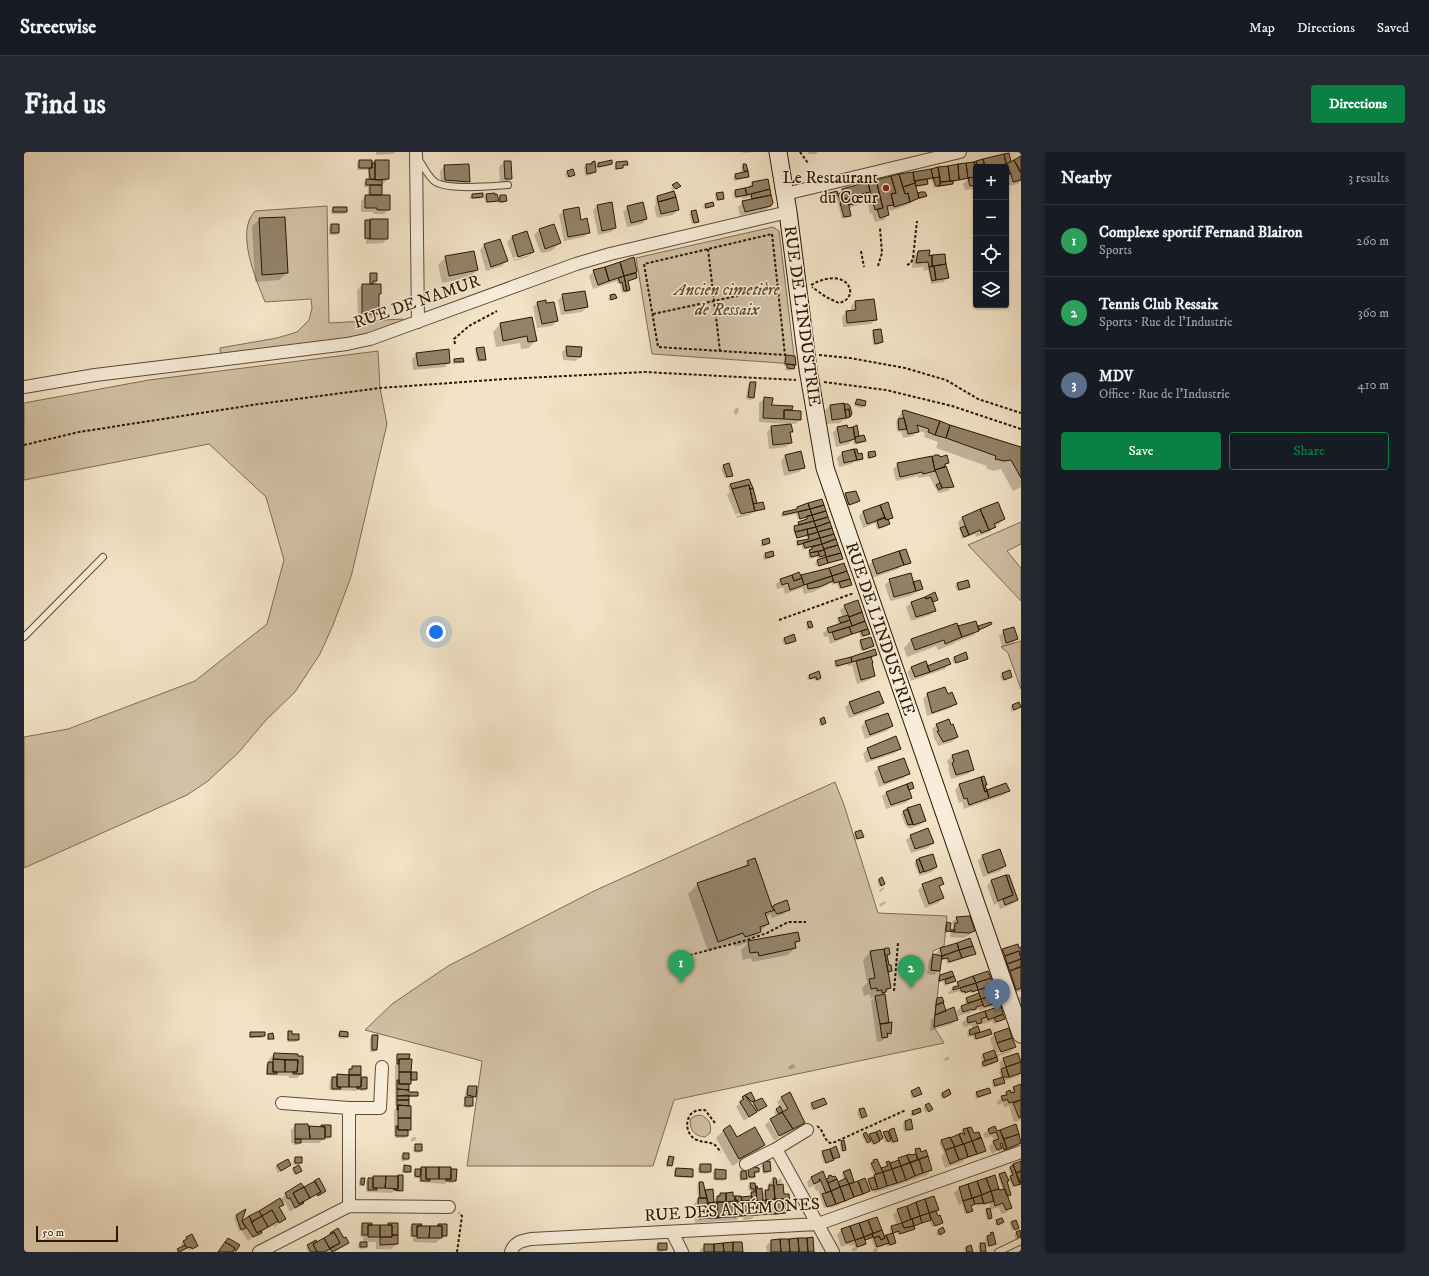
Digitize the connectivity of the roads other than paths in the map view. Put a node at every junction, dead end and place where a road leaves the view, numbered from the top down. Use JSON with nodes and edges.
{"nodes":[{"id":1,"x":778,"y":152,"type":"edge"},
{"id":2,"x":960,"y":152,"type":"edge"},
{"id":3,"x":416,"y":154,"type":"edge"},
{"id":4,"x":508,"y":185,"type":"dead end"},
{"id":5,"x":785,"y":194,"type":"junction"},
{"id":6,"x":788,"y":212,"type":"junction"},
{"id":7,"x":418,"y":322,"type":"junction"},
{"id":8,"x":24,"y":387,"type":"edge"},
{"id":9,"x":103,"y":557,"type":"dead end"},
{"id":10,"x":24,"y":636,"type":"edge"},
{"id":11,"x":1021,"y":1034,"type":"edge"},
{"id":12,"x":382,"y":1067,"type":"dead end"},
{"id":13,"x":282,"y":1103,"type":"dead end"},
{"id":14,"x":349,"y":1108,"type":"junction"},
{"id":15,"x":807,"y":1130,"type":"road end"},
{"id":16,"x":776,"y":1149,"type":"junction"},
{"id":17,"x":1021,"y":1152,"type":"edge"},
{"id":18,"x":746,"y":1164,"type":"dead end"},
{"id":19,"x":349,"y":1206,"type":"junction"},
{"id":20,"x":449,"y":1207,"type":"road end"},
{"id":21,"x":818,"y":1224,"type":"junction"},
{"id":22,"x":672,"y":1232,"type":"junction"},
{"id":23,"x":1021,"y":1241,"type":"edge"},
{"id":24,"x":258,"y":1252,"type":"edge"},
{"id":25,"x":511,"y":1252,"type":"edge"},
{"id":26,"x":682,"y":1252,"type":"edge"},
{"id":27,"x":834,"y":1252,"type":"edge"},
{"id":28,"x":998,"y":1252,"type":"edge"}],
"edges":[{"from":1,"to":5,"type":"street","name":"RUE DE L'INDUSTRIE"},
{"from":2,"to":5,"type":"street"},
{"from":3,"to":4,"type":"lane"},
{"from":3,"to":7,"type":"street"},
{"from":5,"to":6,"type":"street","name":"RUE DE L'INDUSTRIE"},
{"from":6,"to":7,"type":"street","name":"RUE DE NAMUR"},
{"from":6,"to":11,"type":"street","name":"RUE DE L'INDUSTRIE"},
{"from":7,"to":8,"type":"street","name":"RUE DE NAMUR"},
{"from":9,"to":10,"type":"lane"},
{"from":12,"to":14,"type":"street"},
{"from":13,"to":14,"type":"street"},
{"from":14,"to":19,"type":"street"},
{"from":15,"to":16,"type":"street"},
{"from":16,"to":18,"type":"street"},
{"from":16,"to":21,"type":"street"},
{"from":17,"to":21,"type":"street","name":"RUE DES ANÉMONES"},
{"from":19,"to":20,"type":"street"},
{"from":19,"to":24,"type":"street"},
{"from":21,"to":22,"type":"street","name":"RUE DES ANÉMONES"},
{"from":21,"to":27,"type":"street"},
{"from":22,"to":25,"type":"street","name":"RUE DES ANÉMONES"},
{"from":22,"to":26,"type":"street"},
{"from":23,"to":28,"type":"lane"}]}
